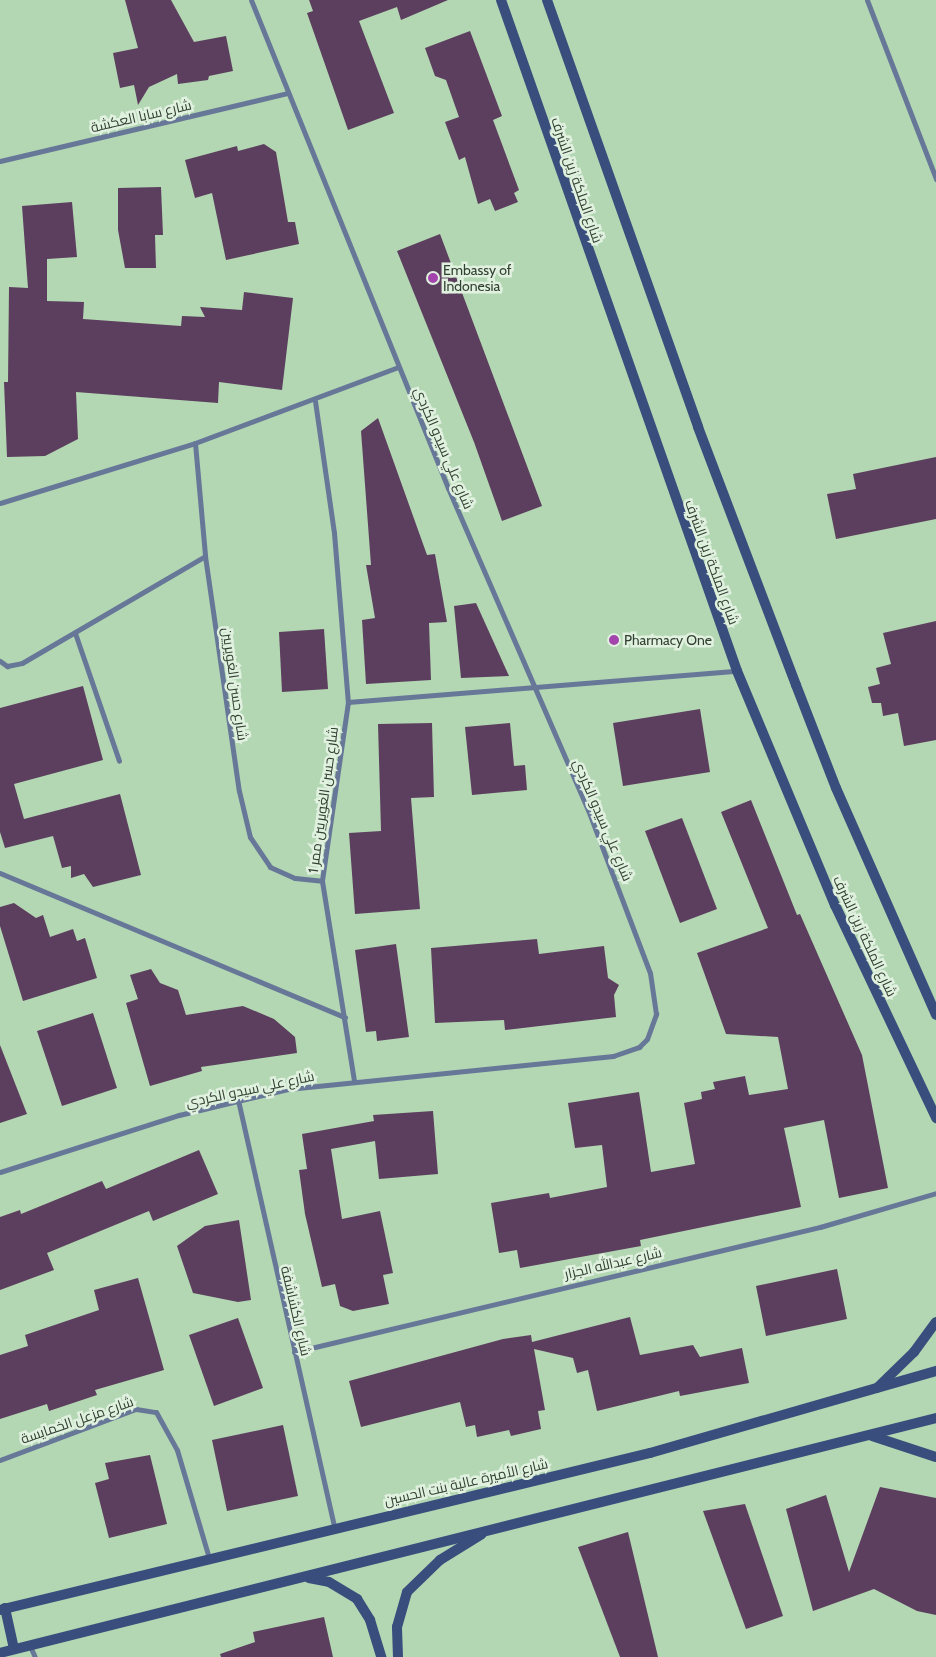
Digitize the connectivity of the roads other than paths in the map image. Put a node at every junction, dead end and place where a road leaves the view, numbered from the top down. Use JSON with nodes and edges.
{"nodes":[{"id":1,"x":251,"y":0,"type":"edge"},
{"id":2,"x":500,"y":0,"type":"edge"},
{"id":3,"x":547,"y":0,"type":"edge"},
{"id":4,"x":867,"y":0,"type":"edge"},
{"id":5,"x":287,"y":93,"type":"junction"},
{"id":6,"x":0,"y":161,"type":"edge"},
{"id":7,"x":936,"y":179,"type":"edge"},
{"id":8,"x":398,"y":368,"type":"junction"},
{"id":9,"x":315,"y":401,"type":"junction"},
{"id":10,"x":194,"y":443,"type":"junction"},
{"id":11,"x":0,"y":503,"type":"edge"},
{"id":12,"x":205,"y":556,"type":"junction"},
{"id":13,"x":75,"y":633,"type":"junction"},
{"id":14,"x":0,"y":661,"type":"edge"},
{"id":15,"x":737,"y":671,"type":"junction"},
{"id":16,"x":534,"y":687,"type":"junction"},
{"id":17,"x":348,"y":702,"type":"junction"},
{"id":18,"x":119,"y":762,"type":"dead end"},
{"id":19,"x":0,"y":873,"type":"edge"},
{"id":20,"x":322,"y":881,"type":"junction"},
{"id":21,"x":936,"y":1016,"type":"edge"},
{"id":22,"x":345,"y":1017,"type":"junction"},
{"id":23,"x":354,"y":1081,"type":"junction"},
{"id":24,"x":238,"y":1100,"type":"junction"},
{"id":25,"x":936,"y":1118,"type":"edge"},
{"id":26,"x":0,"y":1172,"type":"edge"},
{"id":27,"x":936,"y":1193,"type":"edge"},
{"id":28,"x":936,"y":1322,"type":"edge"},
{"id":29,"x":294,"y":1352,"type":"junction"},
{"id":30,"x":936,"y":1371,"type":"edge"},
{"id":31,"x":875,"y":1391,"type":"junction"},
{"id":32,"x":936,"y":1418,"type":"edge"},
{"id":33,"x":872,"y":1436,"type":"junction"},
{"id":34,"x":936,"y":1457,"type":"edge"},
{"id":35,"x":0,"y":1460,"type":"edge"},
{"id":36,"x":334,"y":1527,"type":"junction"},
{"id":37,"x":489,"y":1529,"type":"junction"},
{"id":38,"x":209,"y":1558,"type":"junction"},
{"id":39,"x":305,"y":1577,"type":"junction"},
{"id":40,"x":3,"y":1609,"type":"edge"},
{"id":41,"x":29,"y":1646,"type":"junction"},
{"id":42,"x":14,"y":1649,"type":"junction"},
{"id":43,"x":0,"y":1653,"type":"edge"},
{"id":44,"x":35,"y":1657,"type":"edge"},
{"id":45,"x":381,"y":1657,"type":"edge"},
{"id":46,"x":398,"y":1657,"type":"edge"}],
"edges":[{"from":1,"to":5,"type":"street","name":"شارع علي سيدو الكردي"},
{"from":2,"to":15,"type":"main road","name":"شارع الملكة زين الشرف"},
{"from":3,"to":21,"type":"main road"},
{"from":4,"to":7,"type":"street"},
{"from":5,"to":6,"type":"street","name":"شارع سابا العكشة"},
{"from":5,"to":8,"type":"street","name":"شارع علي سيدو الكردي"},
{"from":8,"to":9,"type":"street"},
{"from":8,"to":16,"type":"street","name":"شارع علي سيدو الكردي"},
{"from":9,"to":10,"type":"street"},
{"from":9,"to":17,"type":"street","name":"شارع حسن الغويريين ممر 1"},
{"from":10,"to":11,"type":"street"},
{"from":10,"to":12,"type":"street","name":"شارع حسن الغويريين"},
{"from":12,"to":13,"type":"street"},
{"from":12,"to":20,"type":"street","name":"شارع حسن الغويريين"},
{"from":13,"to":14,"type":"street"},
{"from":13,"to":18,"type":"street"},
{"from":15,"to":16,"type":"street"},
{"from":15,"to":25,"type":"main road","name":"شارع الملكة زين الشرف"},
{"from":16,"to":17,"type":"street"},
{"from":16,"to":23,"type":"street","name":"شارع علي سيدو الكردي"},
{"from":17,"to":20,"type":"street","name":"شارع حسن الغويريين ممر 1"},
{"from":19,"to":22,"type":"street"},
{"from":20,"to":22,"type":"street","name":"شارع حسن الغويريين ممر 1"},
{"from":22,"to":23,"type":"street","name":"شارع حسن الغويريين ممر 1"},
{"from":23,"to":24,"type":"street","name":"شارع علي سيدو الكردي"},
{"from":24,"to":26,"type":"street","name":"شارع علي سيدو الكردي"},
{"from":24,"to":29,"type":"street","name":"شارع الكشاشفة"},
{"from":27,"to":29,"type":"street","name":"شارع عبدالله الجزار"},
{"from":28,"to":31,"type":"main road"},
{"from":29,"to":36,"type":"street","name":"شارع الكشاشفة"},
{"from":30,"to":31,"type":"main road","name":"شارع الأميرة عالية بنت الحسين"},
{"from":31,"to":36,"type":"main road","name":"شارع الأميرة عالية بنت الحسين"},
{"from":32,"to":33,"type":"main road"},
{"from":33,"to":34,"type":"main road"},
{"from":33,"to":37,"type":"main road"},
{"from":35,"to":38,"type":"street","name":"شارع مزعل الخمايسة"},
{"from":36,"to":38,"type":"main road","name":"شارع الأميرة عالية بنت الحسين"},
{"from":37,"to":39,"type":"main road"},
{"from":37,"to":46,"type":"main road"},
{"from":38,"to":40,"type":"main road","name":"شارع الأميرة عالية بنت الحسين"},
{"from":39,"to":41,"type":"main road"},
{"from":39,"to":45,"type":"main road"},
{"from":40,"to":42,"type":"main road"},
{"from":41,"to":42,"type":"main road"},
{"from":41,"to":44,"type":"street"},
{"from":42,"to":43,"type":"main road"}]}
